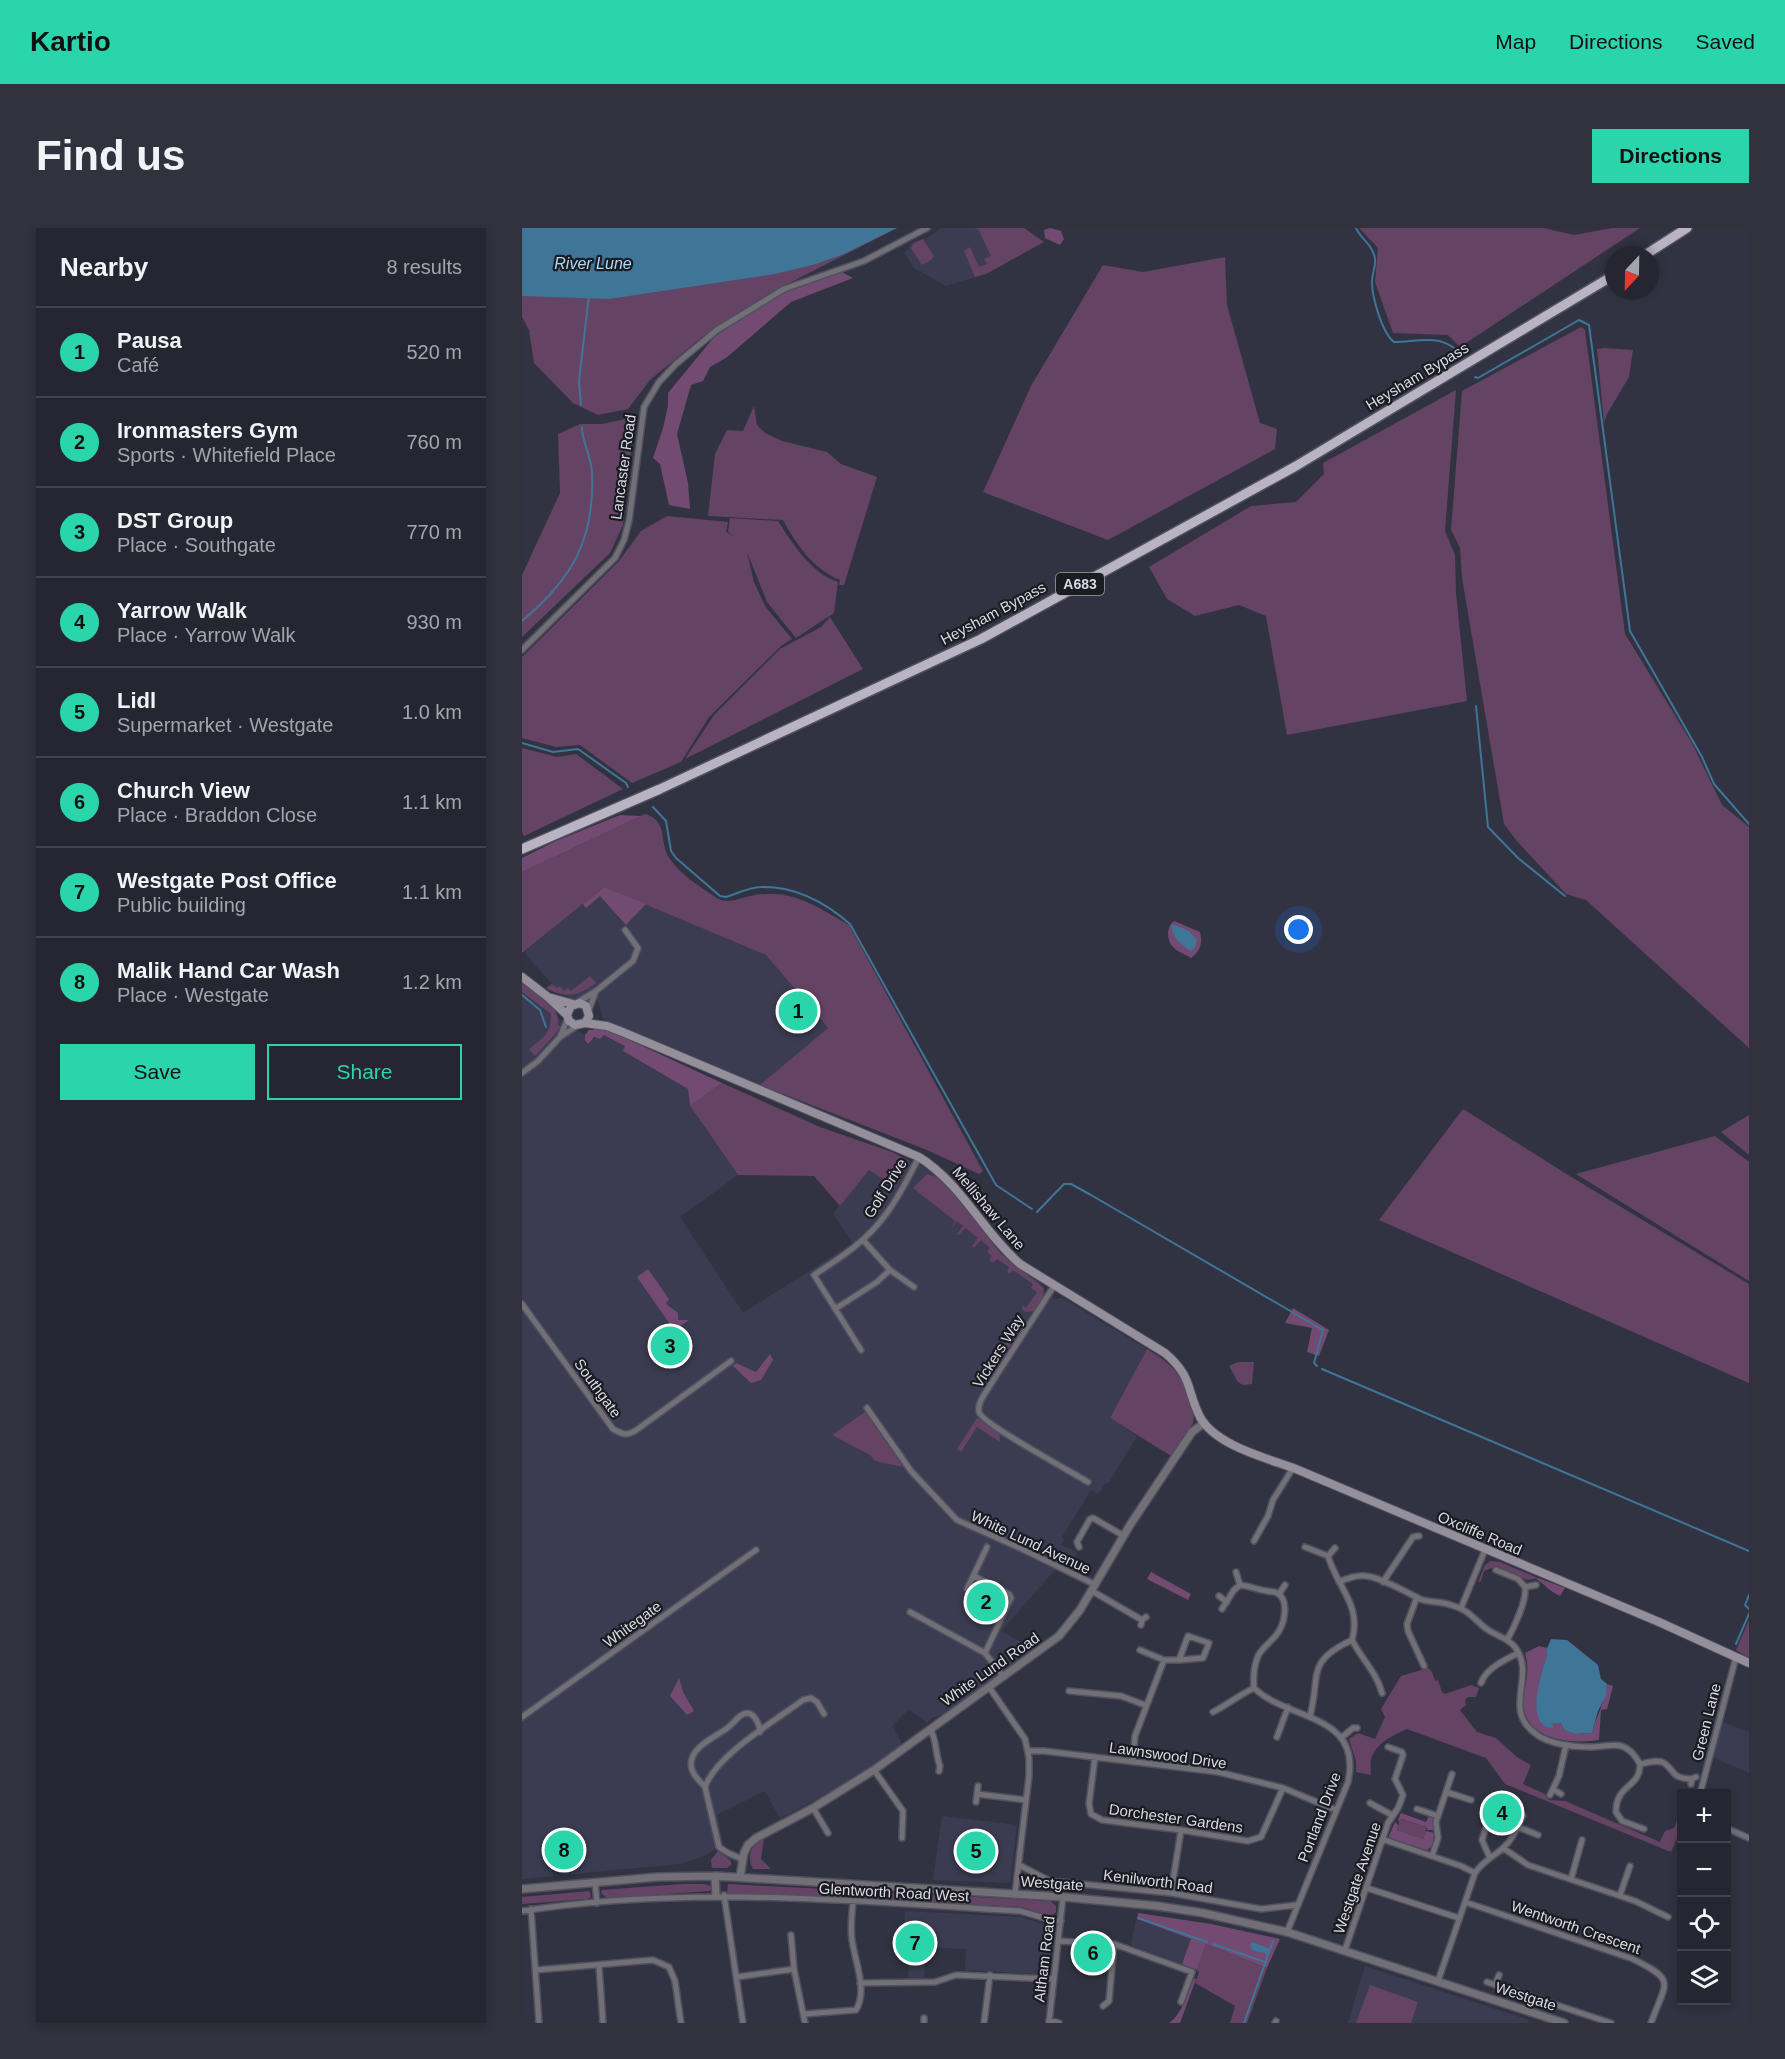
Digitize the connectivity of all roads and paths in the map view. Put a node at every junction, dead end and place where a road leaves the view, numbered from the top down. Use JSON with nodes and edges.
{"nodes":[{"id":1,"x":927,"y":228,"type":"edge"},
{"id":2,"x":1687,"y":228,"type":"edge"},
{"id":3,"x":1659,"y":246,"type":"edge"},
{"id":4,"x":1605,"y":280,"type":"edge"},
{"id":5,"x":522,"y":650,"type":"edge"},
{"id":6,"x":522,"y":849,"type":"edge"},
{"id":7,"x":625,"y":930,"type":"dead end"},
{"id":8,"x":522,"y":977,"type":"edge"},
{"id":9,"x":596,"y":991,"type":"junction"},
{"id":10,"x":548,"y":997,"type":"junction"},
{"id":11,"x":575,"y":1003,"type":"junction"},
{"id":12,"x":589,"y":1011,"type":"junction"},
{"id":13,"x":568,"y":1016,"type":"junction"},
{"id":14,"x":582,"y":1024,"type":"junction"},
{"id":15,"x":607,"y":1026,"type":"junction"},
{"id":16,"x":560,"y":1037,"type":"junction"},
{"id":17,"x":522,"y":1073,"type":"edge"},
{"id":18,"x":919,"y":1157,"type":"junction"},
{"id":19,"x":862,"y":1240,"type":"junction"},
{"id":20,"x":890,"y":1270,"type":"junction"},
{"id":21,"x":1054,"y":1286,"type":"junction"},
{"id":22,"x":914,"y":1287,"type":"dead end"},
{"id":23,"x":522,"y":1304,"type":"edge"},
{"id":24,"x":836,"y":1309,"type":"junction"},
{"id":25,"x":861,"y":1350,"type":"dead end"},
{"id":26,"x":731,"y":1361,"type":"dead end"},
{"id":27,"x":867,"y":1408,"type":"dead end"},
{"id":28,"x":1204,"y":1423,"type":"junction"},
{"id":29,"x":1293,"y":1468,"type":"junction"},
{"id":30,"x":1088,"y":1482,"type":"dead end"},
{"id":31,"x":1409,"y":1530,"type":"dead end"},
{"id":32,"x":1124,"y":1536,"type":"junction"},
{"id":33,"x":1254,"y":1541,"type":"dead end"},
{"id":34,"x":987,"y":1547,"type":"dead end"},
{"id":35,"x":1079,"y":1547,"type":"dead end"},
{"id":36,"x":1335,"y":1548,"type":"dead end"},
{"id":37,"x":756,"y":1550,"type":"dead end"},
{"id":38,"x":1307,"y":1550,"type":"dead end"},
{"id":39,"x":1485,"y":1550,"type":"junction"},
{"id":40,"x":1328,"y":1556,"type":"junction"},
{"id":41,"x":1238,"y":1573,"type":"dead end"},
{"id":42,"x":1499,"y":1573,"type":"dead end"},
{"id":43,"x":974,"y":1576,"type":"junction"},
{"id":44,"x":1383,"y":1581,"type":"junction"},
{"id":45,"x":1340,"y":1582,"type":"junction"},
{"id":46,"x":1240,"y":1585,"type":"junction"},
{"id":47,"x":1285,"y":1585,"type":"dead end"},
{"id":48,"x":1536,"y":1585,"type":"dead end"},
{"id":49,"x":1525,"y":1587,"type":"junction"},
{"id":50,"x":1094,"y":1588,"type":"junction"},
{"id":51,"x":967,"y":1589,"type":"dead end"},
{"id":52,"x":1279,"y":1593,"type":"junction"},
{"id":53,"x":1219,"y":1596,"type":"dead end"},
{"id":54,"x":1417,"y":1597,"type":"junction"},
{"id":55,"x":1227,"y":1602,"type":"junction"},
{"id":56,"x":1461,"y":1608,"type":"junction"},
{"id":57,"x":1222,"y":1609,"type":"dead end"},
{"id":58,"x":910,"y":1612,"type":"dead end"},
{"id":59,"x":1143,"y":1621,"type":"dead end"},
{"id":60,"x":1352,"y":1640,"type":"junction"},
{"id":61,"x":1507,"y":1640,"type":"junction"},
{"id":62,"x":1140,"y":1650,"type":"dead end"},
{"id":63,"x":1428,"y":1651,"type":"dead end"},
{"id":64,"x":985,"y":1653,"type":"junction"},
{"id":65,"x":1420,"y":1653,"type":"junction"},
{"id":66,"x":1518,"y":1653,"type":"junction"},
{"id":67,"x":1736,"y":1657,"type":"junction"},
{"id":68,"x":1164,"y":1660,"type":"junction"},
{"id":69,"x":1179,"y":1660,"type":"junction"},
{"id":70,"x":1749,"y":1663,"type":"edge"},
{"id":71,"x":1424,"y":1666,"type":"dead end"},
{"id":72,"x":1003,"y":1676,"type":"junction"},
{"id":73,"x":1388,"y":1683,"type":"dead end"},
{"id":74,"x":1481,"y":1683,"type":"dead end"},
{"id":75,"x":989,"y":1687,"type":"junction"},
{"id":76,"x":1254,"y":1688,"type":"junction"},
{"id":77,"x":1069,"y":1691,"type":"dead end"},
{"id":78,"x":1145,"y":1706,"type":"junction"},
{"id":79,"x":1288,"y":1707,"type":"junction"},
{"id":80,"x":824,"y":1714,"type":"dead end"},
{"id":81,"x":1310,"y":1716,"type":"junction"},
{"id":82,"x":522,"y":1717,"type":"edge"},
{"id":83,"x":1214,"y":1719,"type":"dead end"},
{"id":84,"x":1354,"y":1727,"type":"dead end"},
{"id":85,"x":930,"y":1729,"type":"junction"},
{"id":86,"x":760,"y":1732,"type":"junction"},
{"id":87,"x":1341,"y":1738,"type":"junction"},
{"id":88,"x":1277,"y":1739,"type":"dead end"},
{"id":89,"x":1566,"y":1745,"type":"junction"},
{"id":90,"x":1388,"y":1747,"type":"dead end"},
{"id":91,"x":1028,"y":1751,"type":"junction"},
{"id":92,"x":1095,"y":1757,"type":"junction"},
{"id":93,"x":1133,"y":1761,"type":"junction"},
{"id":94,"x":1640,"y":1764,"type":"junction"},
{"id":95,"x":941,"y":1768,"type":"dead end"},
{"id":96,"x":874,"y":1770,"type":"junction"},
{"id":97,"x":1452,"y":1774,"type":"dead end"},
{"id":98,"x":1693,"y":1780,"type":"dead end"},
{"id":99,"x":978,"y":1785,"type":"dead end"},
{"id":100,"x":705,"y":1787,"type":"junction"},
{"id":101,"x":1282,"y":1788,"type":"junction"},
{"id":102,"x":1701,"y":1789,"type":"edge"},
{"id":103,"x":1446,"y":1792,"type":"junction"},
{"id":104,"x":977,"y":1794,"type":"junction"},
{"id":105,"x":1561,"y":1794,"type":"dead end"},
{"id":106,"x":1026,"y":1800,"type":"junction"},
{"id":107,"x":1471,"y":1800,"type":"dead end"},
{"id":108,"x":976,"y":1802,"type":"dead end"},
{"id":109,"x":1370,"y":1803,"type":"dead end"},
{"id":110,"x":813,"y":1808,"type":"junction"},
{"id":111,"x":1507,"y":1808,"type":"dead end"},
{"id":112,"x":1417,"y":1809,"type":"dead end"},
{"id":113,"x":1336,"y":1810,"type":"junction"},
{"id":114,"x":1392,"y":1815,"type":"junction"},
{"id":115,"x":1438,"y":1816,"type":"junction"},
{"id":116,"x":1488,"y":1821,"type":"dead end"},
{"id":117,"x":1518,"y":1827,"type":"junction"},
{"id":118,"x":1644,"y":1828,"type":"dead end"},
{"id":119,"x":1181,"y":1830,"type":"junction"},
{"id":120,"x":1731,"y":1830,"type":"edge"},
{"id":121,"x":828,"y":1833,"type":"dead end"},
{"id":122,"x":1538,"y":1835,"type":"dead end"},
{"id":123,"x":902,"y":1838,"type":"dead end"},
{"id":124,"x":1749,"y":1838,"type":"edge"},
{"id":125,"x":1382,"y":1839,"type":"junction"},
{"id":126,"x":1582,"y":1840,"type":"dead end"},
{"id":127,"x":1503,"y":1848,"type":"junction"},
{"id":128,"x":1432,"y":1856,"type":"junction"},
{"id":129,"x":1490,"y":1858,"type":"junction"},
{"id":130,"x":742,"y":1859,"type":"junction"},
{"id":131,"x":1018,"y":1865,"type":"junction"},
{"id":132,"x":1630,"y":1866,"type":"dead end"},
{"id":133,"x":1475,"y":1874,"type":"junction"},
{"id":134,"x":715,"y":1876,"type":"junction"},
{"id":135,"x":740,"y":1877,"type":"junction"},
{"id":136,"x":1571,"y":1879,"type":"junction"},
{"id":137,"x":595,"y":1882,"type":"junction"},
{"id":138,"x":1367,"y":1888,"type":"junction"},
{"id":139,"x":522,"y":1889,"type":"edge"},
{"id":140,"x":1171,"y":1893,"type":"junction"},
{"id":141,"x":1015,"y":1894,"type":"junction"},
{"id":142,"x":724,"y":1895,"type":"junction"},
{"id":143,"x":1620,"y":1895,"type":"junction"},
{"id":144,"x":716,"y":1896,"type":"junction"},
{"id":145,"x":1063,"y":1897,"type":"junction"},
{"id":146,"x":853,"y":1902,"type":"junction"},
{"id":147,"x":1465,"y":1902,"type":"junction"},
{"id":148,"x":597,"y":1903,"type":"junction"},
{"id":149,"x":1297,"y":1905,"type":"junction"},
{"id":150,"x":531,"y":1910,"type":"junction"},
{"id":151,"x":522,"y":1911,"type":"edge"},
{"id":152,"x":1668,"y":1917,"type":"dead end"},
{"id":153,"x":1459,"y":1918,"type":"junction"},
{"id":154,"x":1061,"y":1921,"type":"junction"},
{"id":155,"x":1287,"y":1932,"type":"junction"},
{"id":156,"x":791,"y":1935,"type":"dead end"},
{"id":157,"x":1058,"y":1941,"type":"junction"},
{"id":158,"x":1113,"y":1944,"type":"junction"},
{"id":159,"x":1346,"y":1950,"type":"junction"},
{"id":160,"x":598,"y":1966,"type":"junction"},
{"id":161,"x":794,"y":1969,"type":"junction"},
{"id":162,"x":536,"y":1970,"type":"junction"},
{"id":163,"x":990,"y":1975,"type":"junction"},
{"id":164,"x":1499,"y":1975,"type":"dead end"},
{"id":165,"x":737,"y":1977,"type":"junction"},
{"id":166,"x":1054,"y":1979,"type":"junction"},
{"id":167,"x":1438,"y":1981,"type":"junction"},
{"id":168,"x":1487,"y":1982,"type":"dead end"},
{"id":169,"x":860,"y":1983,"type":"junction"},
{"id":170,"x":1496,"y":1985,"type":"junction"},
{"id":171,"x":1181,"y":2002,"type":"dead end"},
{"id":172,"x":1103,"y":2006,"type":"dead end"},
{"id":173,"x":804,"y":2014,"type":"junction"},
{"id":174,"x":1538,"y":2015,"type":"junction"},
{"id":175,"x":1049,"y":2022,"type":"edge"},
{"id":176,"x":539,"y":2023,"type":"edge"},
{"id":177,"x":603,"y":2023,"type":"edge"},
{"id":178,"x":681,"y":2023,"type":"edge"},
{"id":179,"x":742,"y":2023,"type":"edge"},
{"id":180,"x":805,"y":2023,"type":"edge"},
{"id":181,"x":984,"y":2023,"type":"edge"},
{"id":182,"x":1059,"y":2023,"type":"edge"},
{"id":183,"x":1536,"y":2023,"type":"edge"},
{"id":184,"x":1564,"y":2023,"type":"edge"},
{"id":185,"x":1611,"y":2023,"type":"edge"},
{"id":186,"x":1651,"y":2023,"type":"edge"}],
"edges":[{"from":1,"to":5,"type":"street","name":"Lancaster Road"},
{"from":2,"to":3,"type":"highway"},
{"from":4,"to":6,"type":"highway","name":"Heysham Bypass","number":"A683"},
{"from":7,"to":9,"type":"street"},
{"from":8,"to":10,"type":"main road"},
{"from":9,"to":11,"type":"street"},
{"from":9,"to":12,"type":"street"},
{"from":10,"to":11,"type":"main road"},
{"from":10,"to":13,"type":"main road"},
{"from":11,"to":12,"type":"main road"},
{"from":11,"to":13,"type":"main road"},
{"from":12,"to":14,"type":"main road"},
{"from":12,"to":15,"type":"main road","name":"Mellishaw Lane"},
{"from":13,"to":14,"type":"main road"},
{"from":13,"to":16,"type":"street"},
{"from":14,"to":15,"type":"main road","name":"Mellishaw Lane"},
{"from":14,"to":16,"type":"street"},
{"from":15,"to":18,"type":"main road","name":"Mellishaw Lane"},
{"from":16,"to":17,"type":"street"},
{"from":18,"to":19,"type":"street","name":"Golf Drive"},
{"from":18,"to":21,"type":"main road","name":"Mellishaw Lane"},
{"from":19,"to":20,"type":"street"},
{"from":19,"to":24,"type":"street","name":"Golf Drive"},
{"from":20,"to":22,"type":"street"},
{"from":20,"to":24,"type":"street"},
{"from":21,"to":28,"type":"main road","name":"Mellishaw Lane"},
{"from":21,"to":30,"type":"street","name":"Vickers Way"},
{"from":23,"to":26,"type":"street","name":"Southgate"},
{"from":24,"to":25,"type":"street"},
{"from":27,"to":50,"type":"street","name":"White Lund Avenue"},
{"from":28,"to":29,"type":"main road","name":"Oxcliffe Road"},
{"from":28,"to":32,"type":"street","name":"White Lund Road"},
{"from":29,"to":33,"type":"street"},
{"from":29,"to":39,"type":"main road","name":"Oxcliffe Road"},
{"from":31,"to":44,"type":"street"},
{"from":32,"to":35,"type":"street"},
{"from":32,"to":50,"type":"street","name":"White Lund Road"},
{"from":34,"to":43,"type":"street"},
{"from":36,"to":40,"type":"street"},
{"from":37,"to":82,"type":"street","name":"Whitegate"},
{"from":38,"to":40,"type":"street"},
{"from":39,"to":56,"type":"street"},
{"from":39,"to":67,"type":"main road","name":"Oxcliffe Road"},
{"from":40,"to":45,"type":"street"},
{"from":41,"to":46,"type":"street"},
{"from":42,"to":49,"type":"street"},
{"from":43,"to":51,"type":"street"},
{"from":43,"to":64,"type":"street"},
{"from":44,"to":45,"type":"street"},
{"from":44,"to":54,"type":"street"},
{"from":45,"to":60,"type":"street"},
{"from":46,"to":52,"type":"street"},
{"from":46,"to":55,"type":"street"},
{"from":47,"to":52,"type":"street"},
{"from":48,"to":49,"type":"street"},
{"from":49,"to":61,"type":"street"},
{"from":50,"to":59,"type":"street","name":"White Lund Avenue"},
{"from":50,"to":72,"type":"street","name":"White Lund Road"},
{"from":52,"to":76,"type":"street"},
{"from":53,"to":55,"type":"street"},
{"from":54,"to":56,"type":"street"},
{"from":54,"to":65,"type":"street"},
{"from":55,"to":57,"type":"street"},
{"from":56,"to":61,"type":"street"},
{"from":58,"to":64,"type":"street"},
{"from":60,"to":73,"type":"street"},
{"from":60,"to":81,"type":"street"},
{"from":61,"to":66,"type":"street"},
{"from":62,"to":68,"type":"street"},
{"from":63,"to":65,"type":"street"},
{"from":64,"to":72,"type":"street"},
{"from":65,"to":71,"type":"street"},
{"from":66,"to":74,"type":"street"},
{"from":66,"to":89,"type":"street"},
{"from":67,"to":70,"type":"main road","name":"Oxcliffe Road"},
{"from":67,"to":102,"type":"street","name":"Green Lane"},
{"from":68,"to":69,"type":"street"},
{"from":68,"to":78,"type":"street"},
{"from":69,"to":69,"type":"street"},
{"from":72,"to":75,"type":"street","name":"White Lund Road"},
{"from":75,"to":85,"type":"street","name":"White Lund Road"},
{"from":75,"to":91,"type":"street"},
{"from":76,"to":79,"type":"street"},
{"from":76,"to":83,"type":"street"},
{"from":77,"to":78,"type":"street"},
{"from":78,"to":93,"type":"street"},
{"from":79,"to":81,"type":"street"},
{"from":79,"to":88,"type":"street"},
{"from":80,"to":86,"type":"street"},
{"from":81,"to":87,"type":"street"},
{"from":84,"to":87,"type":"street"},
{"from":85,"to":95,"type":"street"},
{"from":85,"to":96,"type":"street","name":"White Lund Road"},
{"from":86,"to":100,"type":"street"},
{"from":86,"to":100,"type":"street"},
{"from":87,"to":113,"type":"street","name":"Portland Drive"},
{"from":89,"to":94,"type":"street"},
{"from":89,"to":105,"type":"street"},
{"from":90,"to":114,"type":"street","name":"Westgate Avenue"},
{"from":91,"to":92,"type":"street","name":"Lawnswood Drive"},
{"from":91,"to":106,"type":"street"},
{"from":92,"to":93,"type":"street","name":"Lawnswood Drive"},
{"from":92,"to":119,"type":"street","name":"Dorchester Gardens"},
{"from":93,"to":101,"type":"street","name":"Lawnswood Drive"},
{"from":94,"to":98,"type":"street"},
{"from":94,"to":118,"type":"street"},
{"from":96,"to":110,"type":"street","name":"White Lund Road"},
{"from":96,"to":123,"type":"street"},
{"from":97,"to":103,"type":"street"},
{"from":99,"to":104,"type":"street"},
{"from":100,"to":130,"type":"street"},
{"from":101,"to":113,"type":"street","name":"Lawnswood Drive"},
{"from":101,"to":119,"type":"street","name":"Dorchester Gardens"},
{"from":103,"to":107,"type":"street"},
{"from":103,"to":115,"type":"street"},
{"from":104,"to":106,"type":"street"},
{"from":104,"to":108,"type":"street"},
{"from":106,"to":131,"type":"street"},
{"from":109,"to":114,"type":"street"},
{"from":110,"to":121,"type":"street"},
{"from":110,"to":130,"type":"street","name":"White Lund Road"},
{"from":111,"to":117,"type":"street"},
{"from":112,"to":115,"type":"street"},
{"from":113,"to":149,"type":"street","name":"Portland Drive"},
{"from":114,"to":125,"type":"street","name":"Westgate Avenue"},
{"from":115,"to":128,"type":"street"},
{"from":116,"to":129,"type":"street"},
{"from":117,"to":122,"type":"street"},
{"from":117,"to":127,"type":"street"},
{"from":119,"to":140,"type":"street"},
{"from":120,"to":124,"type":"street"},
{"from":125,"to":128,"type":"street"},
{"from":125,"to":138,"type":"street","name":"Westgate Avenue"},
{"from":126,"to":136,"type":"street"},
{"from":127,"to":129,"type":"street"},
{"from":127,"to":136,"type":"street"},
{"from":128,"to":133,"type":"street"},
{"from":129,"to":133,"type":"street"},
{"from":130,"to":135,"type":"street"},
{"from":131,"to":140,"type":"street","name":"Kenilworth Road"},
{"from":131,"to":141,"type":"street"},
{"from":132,"to":143,"type":"street"},
{"from":133,"to":147,"type":"street"},
{"from":134,"to":135,"type":"street","name":"Westgate"},
{"from":134,"to":137,"type":"street","name":"Westgate"},
{"from":134,"to":144,"type":"street"},
{"from":135,"to":141,"type":"street","name":"Westgate"},
{"from":136,"to":143,"type":"street"},
{"from":137,"to":139,"type":"street","name":"Westgate"},
{"from":137,"to":148,"type":"street"},
{"from":138,"to":153,"type":"street"},
{"from":138,"to":159,"type":"street","name":"Westgate Avenue"},
{"from":140,"to":149,"type":"street","name":"Kenilworth Road"},
{"from":141,"to":145,"type":"street","name":"Westgate"},
{"from":142,"to":144,"type":"street","name":"Glentworth Road West"},
{"from":142,"to":146,"type":"street","name":"Glentworth Road West"},
{"from":142,"to":165,"type":"street"},
{"from":143,"to":152,"type":"street"},
{"from":144,"to":148,"type":"street","name":"Glentworth Road West"},
{"from":145,"to":154,"type":"street","name":"Altham Road"},
{"from":145,"to":155,"type":"street","name":"Westgate"},
{"from":146,"to":154,"type":"street","name":"Glentworth Road West"},
{"from":146,"to":169,"type":"street"},
{"from":147,"to":153,"type":"street"},
{"from":147,"to":186,"type":"street","name":"Wentworth Crescent"},
{"from":148,"to":150,"type":"street","name":"Glentworth Road West"},
{"from":149,"to":155,"type":"street","name":"Portland Drive"},
{"from":150,"to":151,"type":"street","name":"Glentworth Road West"},
{"from":150,"to":162,"type":"street"},
{"from":153,"to":167,"type":"street"},
{"from":154,"to":157,"type":"street","name":"Altham Road"},
{"from":155,"to":159,"type":"street","name":"Westgate"},
{"from":156,"to":161,"type":"street"},
{"from":157,"to":158,"type":"street"},
{"from":157,"to":166,"type":"street","name":"Altham Road"},
{"from":158,"to":171,"type":"street"},
{"from":158,"to":172,"type":"street"},
{"from":159,"to":167,"type":"street","name":"Westgate"},
{"from":160,"to":162,"type":"street"},
{"from":160,"to":177,"type":"street"},
{"from":160,"to":178,"type":"street"},
{"from":161,"to":165,"type":"street"},
{"from":161,"to":173,"type":"street"},
{"from":162,"to":176,"type":"street"},
{"from":163,"to":166,"type":"street"},
{"from":163,"to":169,"type":"street"},
{"from":163,"to":181,"type":"street"},
{"from":164,"to":170,"type":"street"},
{"from":165,"to":179,"type":"street"},
{"from":166,"to":175,"type":"street","name":"Altham Road"},
{"from":167,"to":174,"type":"street","name":"Westgate"},
{"from":168,"to":170,"type":"street"},
{"from":169,"to":173,"type":"street"},
{"from":170,"to":185,"type":"street"},
{"from":173,"to":180,"type":"street"},
{"from":174,"to":183,"type":"street"},
{"from":174,"to":184,"type":"street","name":"Westgate"},
{"from":175,"to":182,"type":"street"}]}
